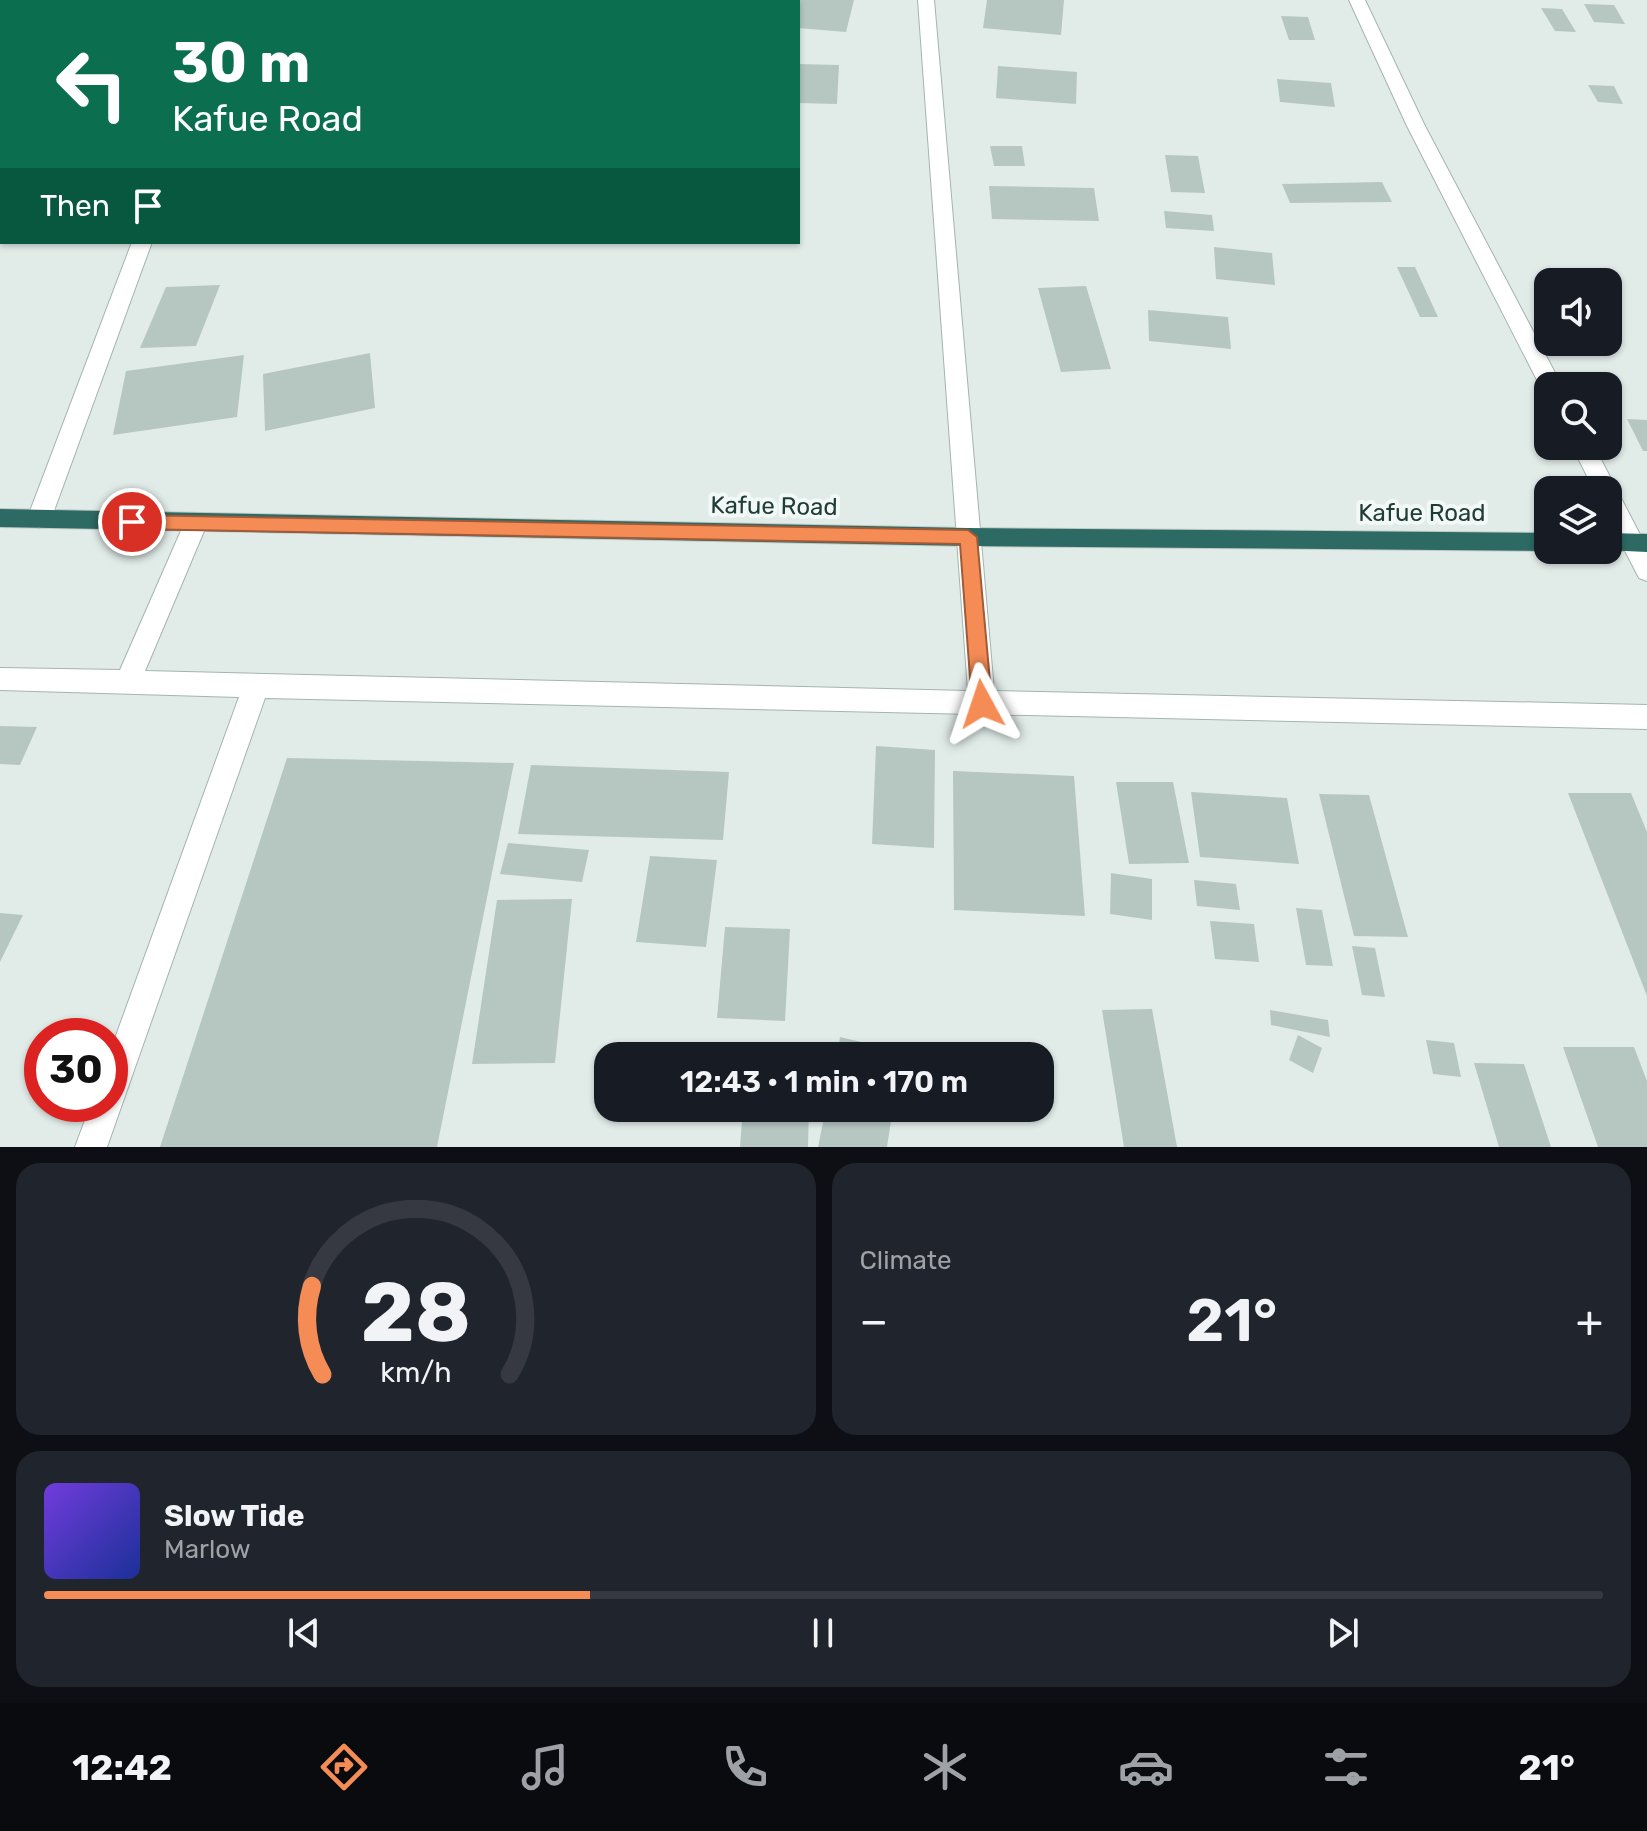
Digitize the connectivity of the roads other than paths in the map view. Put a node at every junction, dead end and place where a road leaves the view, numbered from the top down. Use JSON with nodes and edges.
{"nodes":[{"id":1,"x":926,"y":0,"type":"edge"},
{"id":2,"x":1357,"y":0,"type":"edge"},
{"id":3,"x":141,"y":244,"type":"edge"},
{"id":4,"x":1544,"y":372,"type":"edge"},
{"id":5,"x":1622,"y":515,"type":"edge"},
{"id":6,"x":0,"y":518,"type":"edge"},
{"id":7,"x":39,"y":519,"type":"junction"},
{"id":8,"x":195,"y":524,"type":"junction"},
{"id":9,"x":968,"y":537,"type":"junction"},
{"id":10,"x":1534,"y":542,"type":"edge"},
{"id":11,"x":1640,"y":543,"type":"edge"},
{"id":12,"x":1647,"y":571,"type":"edge"},
{"id":13,"x":0,"y":679,"type":"edge"},
{"id":14,"x":128,"y":681,"type":"junction"},
{"id":15,"x":256,"y":687,"type":"junction"},
{"id":16,"x":982,"y":704,"type":"junction"},
{"id":17,"x":1647,"y":717,"type":"edge"},
{"id":18,"x":128,"y":1045,"type":"edge"},
{"id":19,"x":100,"y":1122,"type":"edge"},
{"id":20,"x":91,"y":1147,"type":"edge"}],
"edges":[{"from":1,"to":9,"type":"street"},
{"from":2,"to":4,"type":"street"},
{"from":3,"to":7,"type":"street"},
{"from":5,"to":11,"type":"street"},
{"from":6,"to":7,"type":"highway","name":"Kafue Road"},
{"from":7,"to":8,"type":"highway","name":"Kafue Road"},
{"from":8,"to":9,"type":"highway","name":"Kafue Road"},
{"from":8,"to":14,"type":"street"},
{"from":9,"to":10,"type":"highway","name":"Kafue Road"},
{"from":9,"to":16,"type":"street"},
{"from":11,"to":12,"type":"street"},
{"from":13,"to":14,"type":"street"},
{"from":14,"to":15,"type":"street"},
{"from":15,"to":16,"type":"street"},
{"from":15,"to":18,"type":"street"},
{"from":16,"to":17,"type":"street"},
{"from":19,"to":20,"type":"street"}]}
